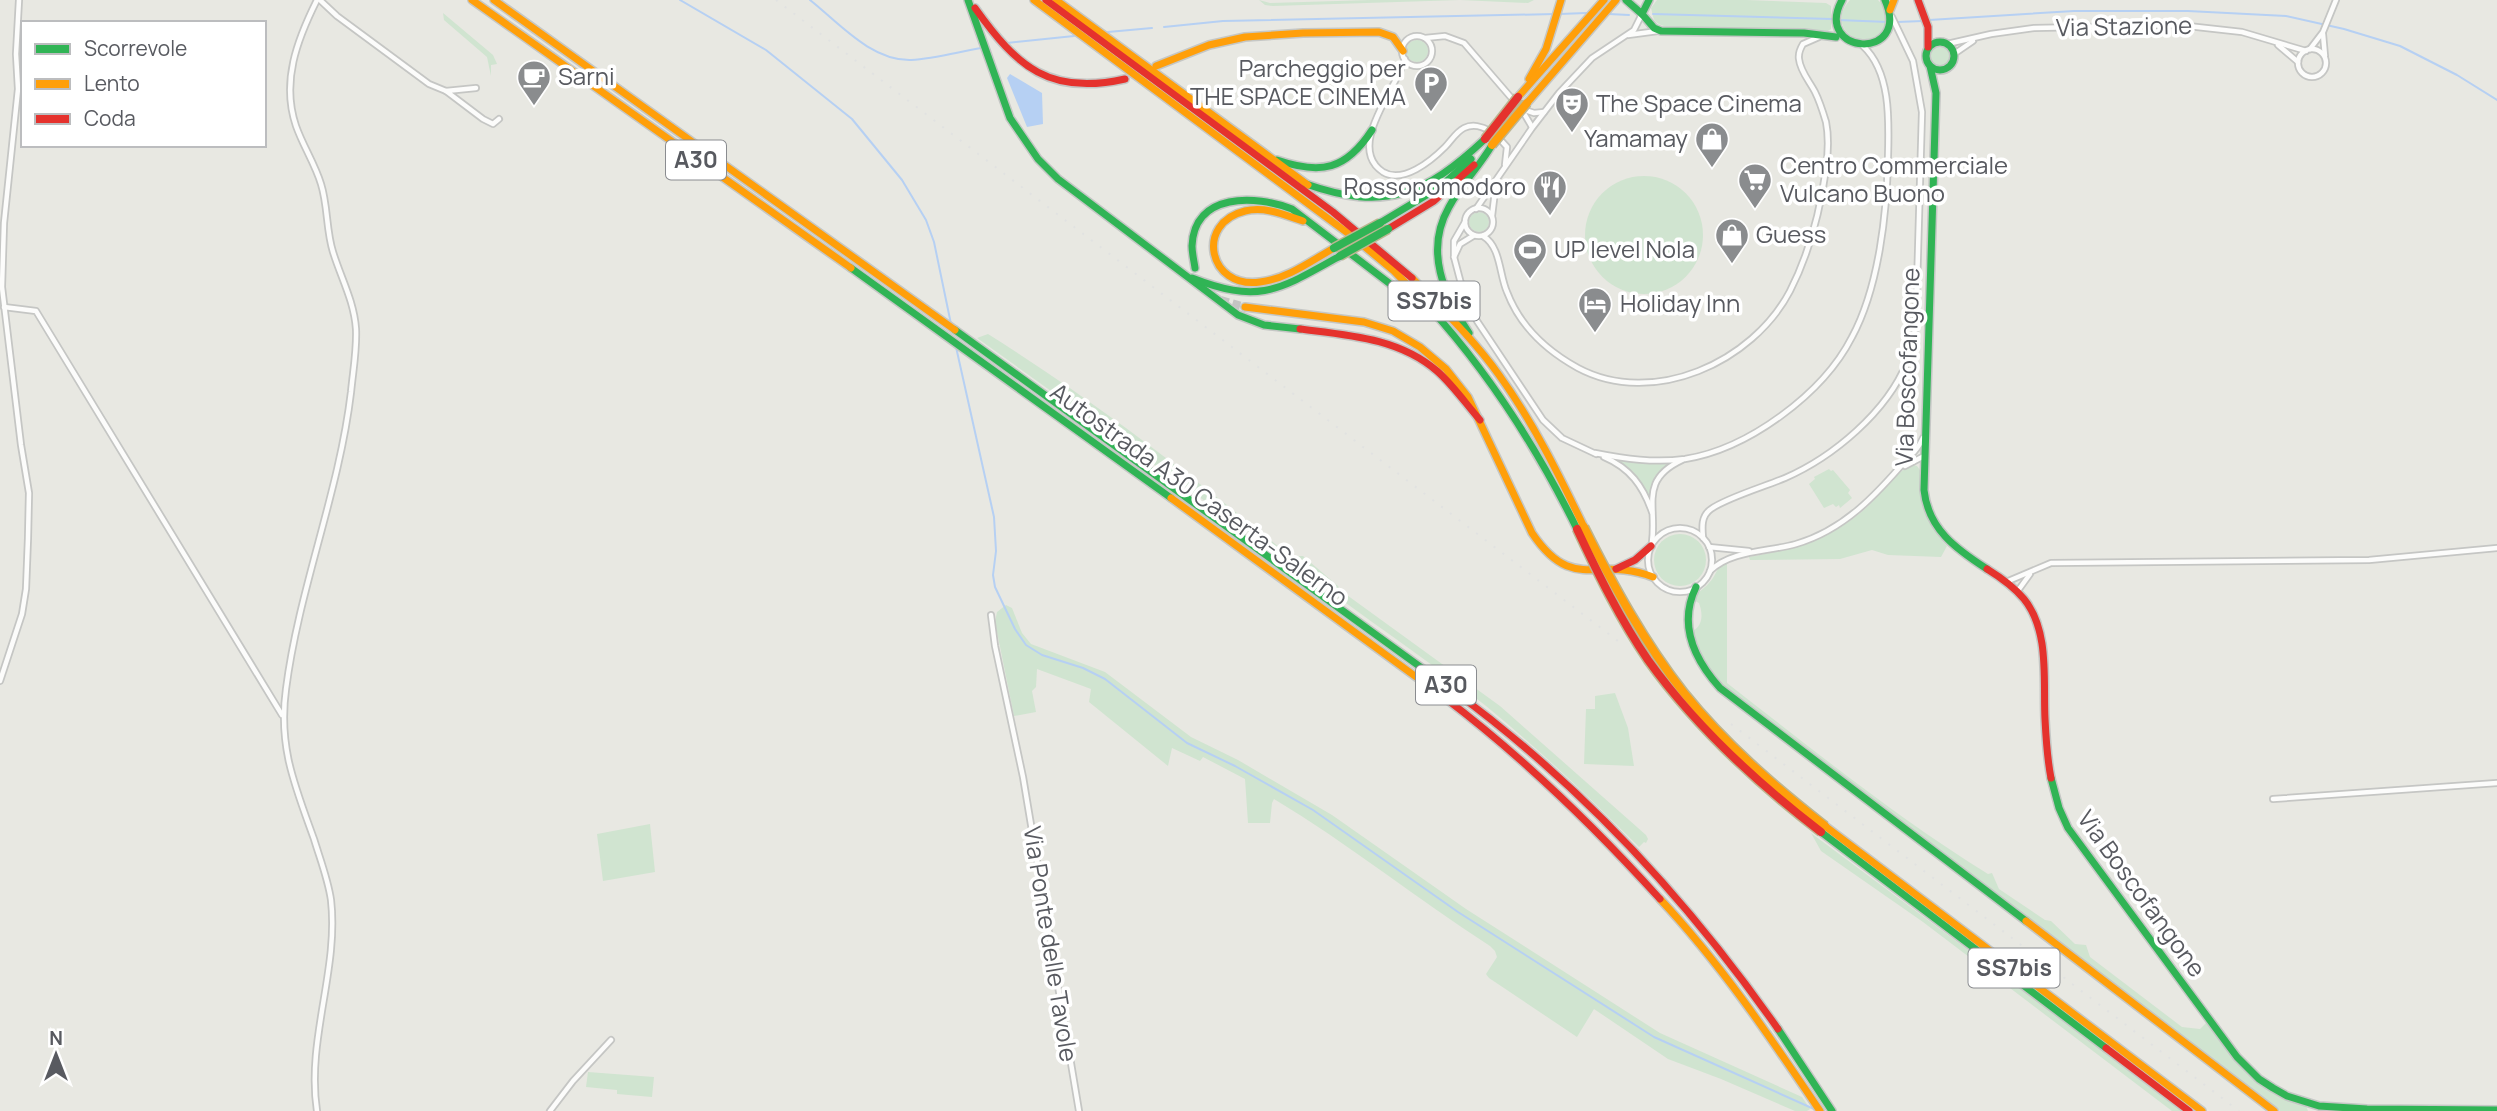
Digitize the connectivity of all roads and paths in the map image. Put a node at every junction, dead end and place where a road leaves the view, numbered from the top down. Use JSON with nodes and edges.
{"nodes":[{"id":1,"x":19,"y":0,"type":"edge"},
{"id":2,"x":319,"y":0,"type":"edge"},
{"id":3,"x":472,"y":0,"type":"edge"},
{"id":4,"x":494,"y":0,"type":"edge"},
{"id":5,"x":969,"y":0,"type":"edge"},
{"id":6,"x":1034,"y":0,"type":"edge"},
{"id":7,"x":1046,"y":0,"type":"edge"},
{"id":8,"x":1056,"y":0,"type":"edge"},
{"id":9,"x":1604,"y":0,"type":"edge"},
{"id":10,"x":1616,"y":0,"type":"edge"},
{"id":11,"x":1626,"y":0,"type":"edge"},
{"id":12,"x":1649,"y":0,"type":"edge"},
{"id":13,"x":1842,"y":0,"type":"edge"},
{"id":14,"x":1885,"y":0,"type":"edge"},
{"id":15,"x":1894,"y":0,"type":"edge"},
{"id":16,"x":2336,"y":0,"type":"edge"},
{"id":17,"x":1558,"y":3,"type":"edge"},
{"id":18,"x":1918,"y":3,"type":"edge"},
{"id":19,"x":1891,"y":13,"type":"junction"},
{"id":20,"x":1642,"y":14,"type":"junction"},
{"id":21,"x":1893,"y":26,"type":"junction"},
{"id":22,"x":1928,"y":27,"type":"junction"},
{"id":23,"x":2324,"y":30,"type":"junction"},
{"id":24,"x":1661,"y":31,"type":"junction"},
{"id":25,"x":1627,"y":35,"type":"junction"},
{"id":26,"x":1836,"y":37,"type":"junction"},
{"id":27,"x":1425,"y":38,"type":"junction"},
{"id":28,"x":1976,"y":39,"type":"junction"},
{"id":29,"x":1848,"y":40,"type":"junction"},
{"id":30,"x":2271,"y":42,"type":"junction"},
{"id":31,"x":1945,"y":43,"type":"junction"},
{"id":32,"x":1862,"y":45,"type":"junction"},
{"id":33,"x":1927,"y":49,"type":"junction"},
{"id":34,"x":2308,"y":50,"type":"junction"},
{"id":35,"x":1954,"y":54,"type":"junction"},
{"id":36,"x":1404,"y":55,"type":"junction"},
{"id":37,"x":2325,"y":57,"type":"junction"},
{"id":38,"x":2298,"y":62,"type":"junction"},
{"id":39,"x":1156,"y":65,"type":"dead end"},
{"id":40,"x":1930,"y":66,"type":"junction"},
{"id":41,"x":1944,"y":69,"type":"junction"},
{"id":42,"x":1125,"y":79,"type":"dead end"},
{"id":43,"x":476,"y":88,"type":"dead end"},
{"id":44,"x":446,"y":90,"type":"junction"},
{"id":45,"x":1936,"y":93,"type":"junction"},
{"id":46,"x":1518,"y":97,"type":"junction"},
{"id":47,"x":1523,"y":105,"type":"junction"},
{"id":48,"x":1545,"y":111,"type":"junction"},
{"id":49,"x":499,"y":119,"type":"dead end"},
{"id":50,"x":1532,"y":128,"type":"junction"},
{"id":51,"x":1372,"y":130,"type":"junction"},
{"id":52,"x":1489,"y":142,"type":"junction"},
{"id":53,"x":1261,"y":153,"type":"junction"},
{"id":54,"x":1267,"y":164,"type":"junction"},
{"id":55,"x":1505,"y":165,"type":"junction"},
{"id":56,"x":1498,"y":178,"type":"junction"},
{"id":57,"x":1308,"y":185,"type":"junction"},
{"id":58,"x":1476,"y":209,"type":"junction"},
{"id":59,"x":1492,"y":217,"type":"junction"},
{"id":60,"x":1465,"y":222,"type":"junction"},
{"id":61,"x":1312,"y":226,"type":"junction"},
{"id":62,"x":1474,"y":235,"type":"junction"},
{"id":63,"x":1483,"y":236,"type":"junction"},
{"id":64,"x":1454,"y":257,"type":"junction"},
{"id":65,"x":1195,"y":268,"type":"dead end"},
{"id":66,"x":1182,"y":274,"type":"junction"},
{"id":67,"x":4,"y":307,"type":"junction"},
{"id":68,"x":1245,"y":307,"type":"tunnel mouth"},
{"id":69,"x":1458,"y":341,"type":"junction"},
{"id":70,"x":1499,"y":375,"type":"junction"},
{"id":71,"x":1480,"y":420,"type":"junction"},
{"id":72,"x":1924,"y":435,"type":"junction"},
{"id":73,"x":1595,"y":453,"type":"junction"},
{"id":74,"x":1914,"y":453,"type":"junction"},
{"id":75,"x":1924,"y":456,"type":"junction"},
{"id":76,"x":1685,"y":458,"type":"junction"},
{"id":77,"x":1914,"y":462,"type":"junction"},
{"id":78,"x":1898,"y":470,"type":"junction"},
{"id":79,"x":1923,"y":470,"type":"junction"},
{"id":80,"x":1652,"y":512,"type":"junction"},
{"id":81,"x":1581,"y":528,"type":"junction"},
{"id":82,"x":1703,"y":538,"type":"junction"},
{"id":83,"x":1651,"y":546,"type":"junction"},
{"id":84,"x":1709,"y":547,"type":"junction"},
{"id":85,"x":2497,"y":548,"type":"edge"},
{"id":86,"x":1761,"y":552,"type":"junction"},
{"id":87,"x":1614,"y":569,"type":"junction"},
{"id":88,"x":1710,"y":571,"type":"junction"},
{"id":89,"x":2031,"y":573,"type":"junction"},
{"id":90,"x":1653,"y":577,"type":"junction"},
{"id":91,"x":2006,"y":582,"type":"junction"},
{"id":92,"x":1696,"y":587,"type":"junction"},
{"id":93,"x":2017,"y":592,"type":"junction"},
{"id":94,"x":991,"y":615,"type":"dead end"},
{"id":95,"x":0,"y":681,"type":"edge"},
{"id":96,"x":282,"y":716,"type":"junction"},
{"id":97,"x":2497,"y":783,"type":"edge"},
{"id":98,"x":2273,"y":799,"type":"dead end"},
{"id":99,"x":1823,"y":829,"type":"junction"},
{"id":100,"x":611,"y":1040,"type":"dead end"},
{"id":101,"x":1834,"y":1108,"type":"edge"},
{"id":102,"x":2497,"y":1110,"type":"edge"},
{"id":103,"x":317,"y":1111,"type":"edge"},
{"id":104,"x":550,"y":1111,"type":"edge"},
{"id":105,"x":1079,"y":1111,"type":"edge"},
{"id":106,"x":1820,"y":1111,"type":"edge"},
{"id":107,"x":2189,"y":1111,"type":"edge"},
{"id":108,"x":2204,"y":1111,"type":"edge"},
{"id":109,"x":2274,"y":1111,"type":"edge"}],
"edges":[{"from":1,"to":67,"type":"street"},
{"from":2,"to":44,"type":"street"},
{"from":2,"to":96,"type":"street"},
{"from":3,"to":106,"type":"main road","name":"Autostrada A30 Caserta-Salerno","number":"A30"},
{"from":4,"to":101,"type":"main road","name":"Autostrada A30 Caserta-Salerno","number":"A30"},
{"from":5,"to":42,"type":"main road"},
{"from":5,"to":66,"type":"main road"},
{"from":6,"to":69,"type":"main road","number":"SS7bis"},
{"from":7,"to":54,"type":"main road","number":"SS7bis"},
{"from":8,"to":53,"type":"main road"},
{"from":9,"to":46,"type":"main road"},
{"from":10,"to":47,"type":"main road"},
{"from":11,"to":20,"type":"main road"},
{"from":12,"to":20,"type":"main road"},
{"from":13,"to":29,"type":"main road"},
{"from":14,"to":19,"type":"main road"},
{"from":15,"to":19,"type":"main road"},
{"from":16,"to":23,"type":"street"},
{"from":17,"to":46,"type":"main road"},
{"from":18,"to":22,"type":"main road","name":"Via Boscofangone"},
{"from":19,"to":21,"type":"main road"},
{"from":20,"to":24,"type":"main road"},
{"from":20,"to":25,"type":"street"},
{"from":21,"to":32,"type":"main road"},
{"from":21,"to":82,"type":"street"},
{"from":22,"to":31,"type":"main road","name":"Via Boscofangone"},
{"from":22,"to":33,"type":"main road","name":"Via Boscofangone"},
{"from":23,"to":34,"type":"street"},
{"from":23,"to":37,"type":"street"},
{"from":24,"to":25,"type":"street"},
{"from":24,"to":26,"type":"main road"},
{"from":25,"to":48,"type":"street"},
{"from":26,"to":29,"type":"street"},
{"from":26,"to":63,"type":"street"},
{"from":27,"to":36,"type":"street"},
{"from":27,"to":36,"type":"street"},
{"from":27,"to":47,"type":"street"},
{"from":28,"to":30,"type":"street","name":"Via Stazione"},
{"from":28,"to":31,"type":"street"},
{"from":28,"to":35,"type":"street","name":"Via Boscofangone"},
{"from":29,"to":32,"type":"main road"},
{"from":30,"to":34,"type":"street","name":"Via Stazione"},
{"from":30,"to":38,"type":"street"},
{"from":31,"to":33,"type":"main road"},
{"from":31,"to":35,"type":"main road","name":"Via Boscofangone"},
{"from":32,"to":76,"type":"street"},
{"from":33,"to":40,"type":"main road","name":"Via Boscofangone"},
{"from":34,"to":37,"type":"street"},
{"from":34,"to":38,"type":"street"},
{"from":35,"to":41,"type":"main road","name":"Via Boscofangone"},
{"from":36,"to":39,"type":"main road"},
{"from":36,"to":51,"type":"street"},
{"from":37,"to":38,"type":"street"},
{"from":40,"to":41,"type":"main road"},
{"from":40,"to":45,"type":"main road","name":"Via Boscofangone"},
{"from":41,"to":45,"type":"main road","name":"Via Boscofangone"},
{"from":43,"to":44,"type":"street"},
{"from":44,"to":49,"type":"street"},
{"from":45,"to":72,"type":"main road","name":"Via Boscofangone"},
{"from":46,"to":52,"type":"main road","bridge":true},
{"from":47,"to":48,"type":"street"},
{"from":47,"to":50,"type":"street"},
{"from":47,"to":52,"type":"main road","bridge":true},
{"from":48,"to":50,"type":"street"},
{"from":50,"to":55,"type":"street"},
{"from":51,"to":53,"type":"main road"},
{"from":51,"to":55,"type":"street"},
{"from":52,"to":57,"type":"main road"},
{"from":52,"to":61,"type":"main road","bridge":true},
{"from":52,"to":66,"type":"main road","bridge":true},
{"from":52,"to":70,"type":"main road"},
{"from":53,"to":57,"type":"main road"},
{"from":54,"to":57,"type":"main road"},
{"from":54,"to":70,"type":"main road","number":"SS7bis"},
{"from":55,"to":56,"type":"street"},
{"from":56,"to":58,"type":"street"},
{"from":56,"to":59,"type":"street"},
{"from":58,"to":59,"type":"street"},
{"from":58,"to":60,"type":"street"},
{"from":59,"to":63,"type":"street"},
{"from":60,"to":62,"type":"street"},
{"from":60,"to":64,"type":"street"},
{"from":61,"to":65,"type":"main road"},
{"from":61,"to":69,"type":"main road"},
{"from":62,"to":63,"type":"street"},
{"from":62,"to":64,"type":"street"},
{"from":64,"to":73,"type":"street"},
{"from":66,"to":71,"type":"main road"},
{"from":67,"to":95,"type":"street"},
{"from":67,"to":96,"type":"street"},
{"from":68,"to":71,"type":"main road"},
{"from":69,"to":81,"type":"main road","number":"SS7bis"},
{"from":70,"to":81,"type":"main road","number":"SS7bis"},
{"from":71,"to":87,"type":"main road"},
{"from":72,"to":74,"type":"street"},
{"from":72,"to":75,"type":"main road","name":"Via Boscofangone"},
{"from":73,"to":76,"type":"street"},
{"from":73,"to":80,"type":"street"},
{"from":74,"to":75,"type":"street"},
{"from":74,"to":78,"type":"street"},
{"from":75,"to":77,"type":"street"},
{"from":75,"to":79,"type":"main road","name":"Via Boscofangone"},
{"from":76,"to":80,"type":"street"},
{"from":77,"to":78,"type":"street"},
{"from":77,"to":79,"type":"street"},
{"from":78,"to":86,"type":"street"},
{"from":79,"to":91,"type":"main road","name":"Via Boscofangone"},
{"from":80,"to":83,"type":"street"},
{"from":81,"to":99,"type":"main road","number":"SS7bis","bridge":true},
{"from":82,"to":83,"type":"street"},
{"from":82,"to":84,"type":"street"},
{"from":83,"to":87,"type":"main road"},
{"from":83,"to":90,"type":"street"},
{"from":84,"to":86,"type":"street"},
{"from":84,"to":88,"type":"street"},
{"from":85,"to":89,"type":"street"},
{"from":86,"to":88,"type":"street"},
{"from":87,"to":90,"type":"main road"},
{"from":88,"to":92,"type":"street"},
{"from":89,"to":91,"type":"street"},
{"from":89,"to":93,"type":"street"},
{"from":90,"to":92,"type":"street"},
{"from":91,"to":93,"type":"main road","name":"Via Boscofangone"},
{"from":92,"to":109,"type":"main road"},
{"from":93,"to":102,"type":"main road","name":"Via Boscofangone"},
{"from":94,"to":105,"type":"street","name":"Via Ponte delle Tavole"},
{"from":96,"to":103,"type":"street"},
{"from":97,"to":98,"type":"street"},
{"from":99,"to":107,"type":"main road","number":"SS7bis"},
{"from":99,"to":108,"type":"main road","number":"SS7bis"},
{"from":100,"to":104,"type":"street"}]}
